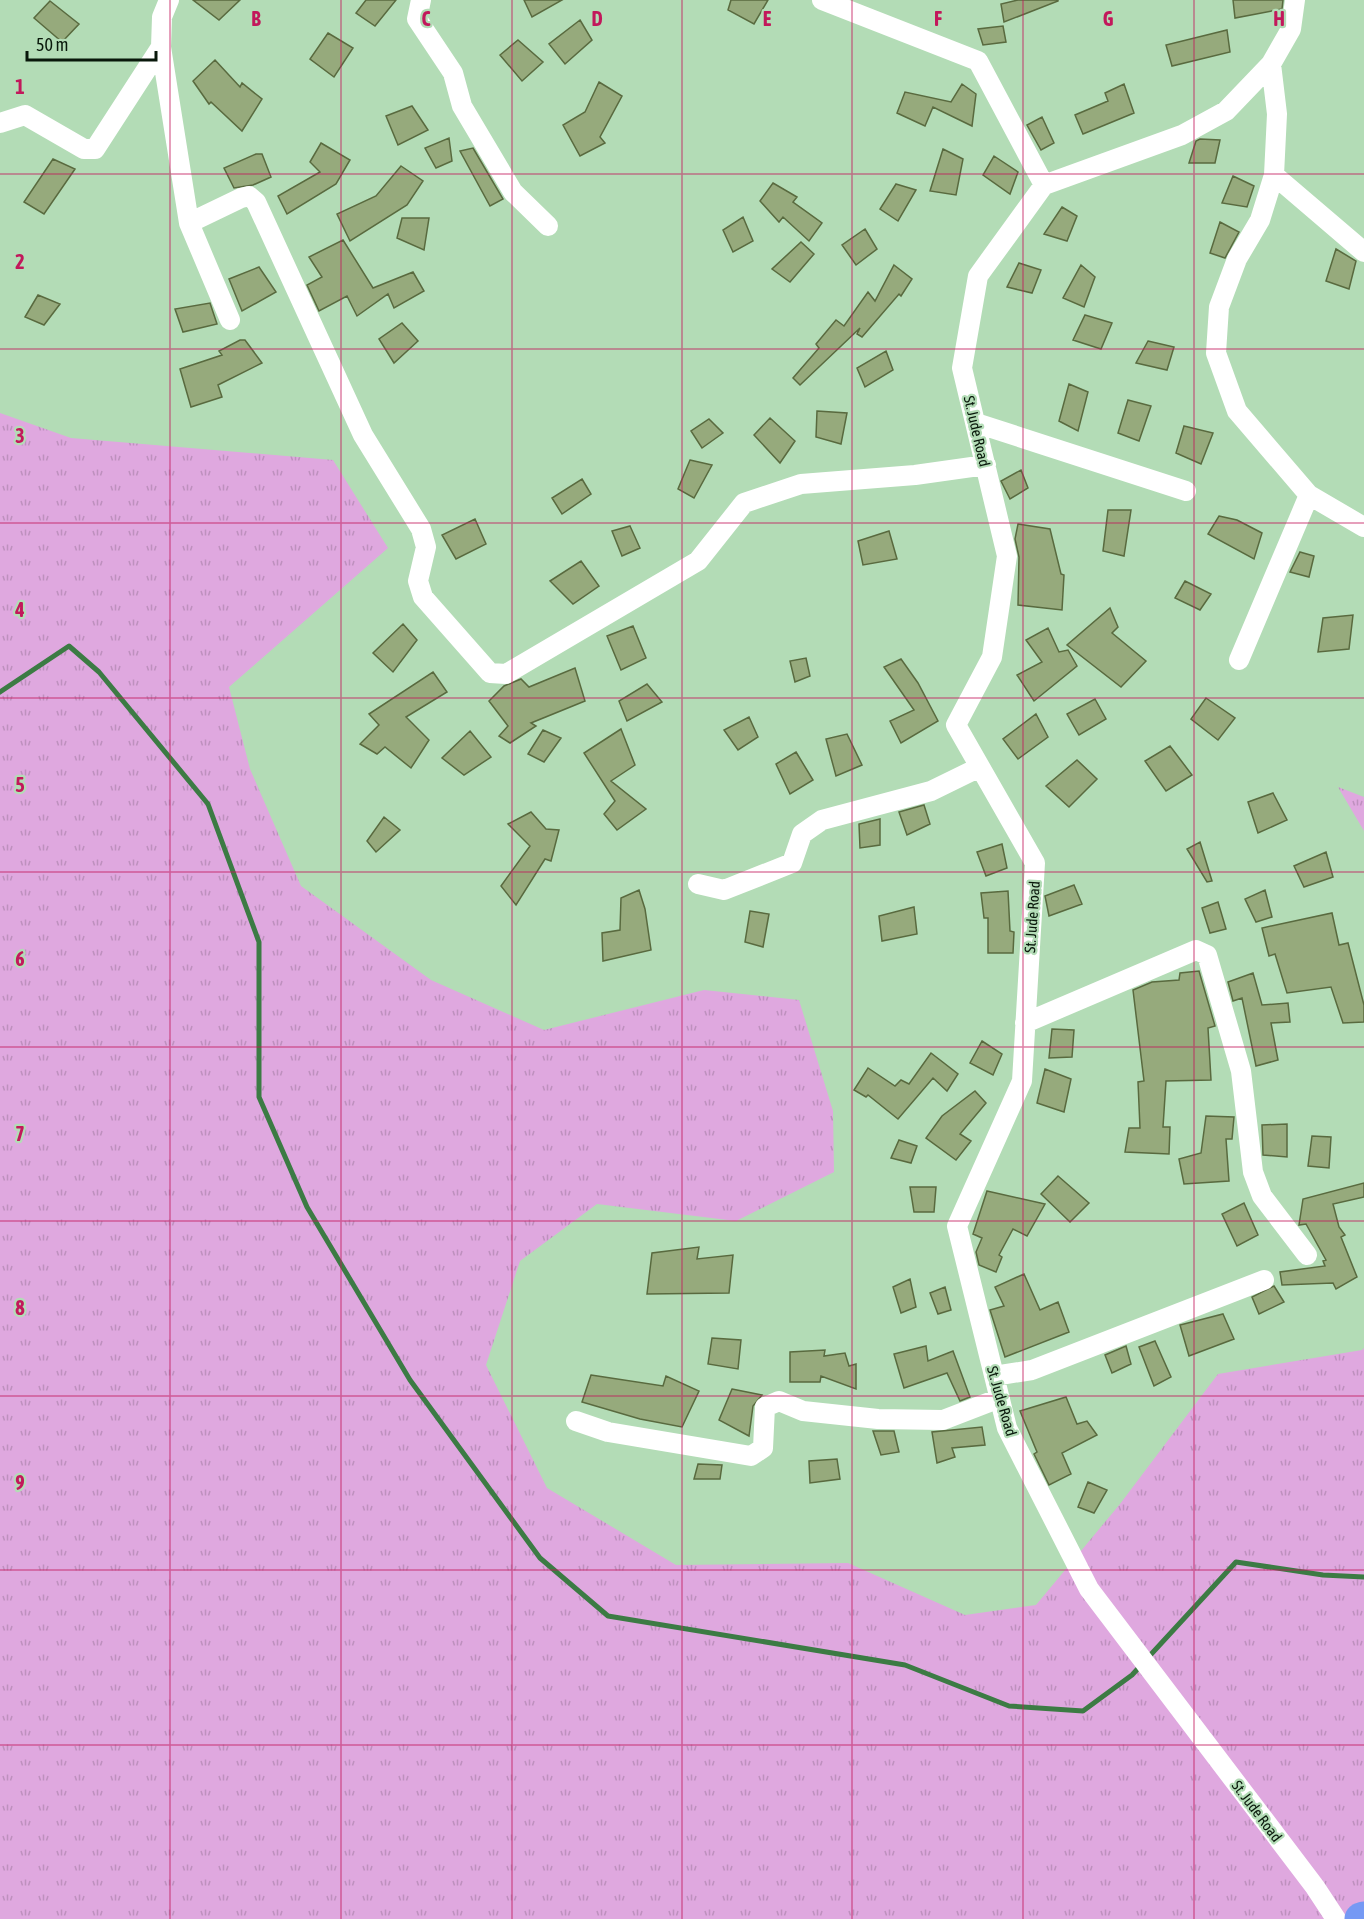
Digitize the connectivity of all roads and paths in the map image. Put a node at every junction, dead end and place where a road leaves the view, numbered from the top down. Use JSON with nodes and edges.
{"nodes":[{"id":1,"x":169,"y":0,"type":"edge"},
{"id":2,"x":422,"y":0,"type":"edge"},
{"id":3,"x":436,"y":0,"type":"edge"},
{"id":4,"x":822,"y":0,"type":"edge"},
{"id":5,"x":1295,"y":0,"type":"edge"},
{"id":6,"x":161,"y":47,"type":"junction"},
{"id":7,"x":1271,"y":64,"type":"junction"},
{"id":8,"x":0,"y":123,"type":"edge"},
{"id":9,"x":1274,"y":175,"type":"junction"},
{"id":10,"x":1044,"y":185,"type":"junction"},
{"id":11,"x":189,"y":223,"type":"junction"},
{"id":12,"x":548,"y":226,"type":"dead end"},
{"id":13,"x":1364,"y":252,"type":"edge"},
{"id":14,"x":230,"y":320,"type":"dead end"},
{"id":15,"x":976,"y":423,"type":"junction"},
{"id":16,"x":986,"y":465,"type":"junction"},
{"id":17,"x":1186,"y":491,"type":"dead end"},
{"id":18,"x":1309,"y":495,"type":"junction"},
{"id":19,"x":1364,"y":527,"type":"edge"},
{"id":20,"x":1239,"y":660,"type":"dead end"},
{"id":21,"x":980,"y":767,"type":"junction"},
{"id":22,"x":698,"y":884,"type":"dead end"},
{"id":23,"x":1025,"y":1023,"type":"junction"},
{"id":24,"x":1307,"y":1255,"type":"dead end"},
{"id":25,"x":1264,"y":1280,"type":"dead end"},
{"id":26,"x":994,"y":1376,"type":"junction"},
{"id":27,"x":1000,"y":1398,"type":"junction"},
{"id":28,"x":576,"y":1421,"type":"dead end"},
{"id":29,"x":1336,"y":1919,"type":"edge"}],
"edges":[{"from":1,"to":6,"type":"street"},
{"from":2,"to":3,"type":"street"},
{"from":2,"to":12,"type":"street"},
{"from":4,"to":10,"type":"street"},
{"from":5,"to":7,"type":"street"},
{"from":6,"to":8,"type":"street"},
{"from":6,"to":11,"type":"street"},
{"from":7,"to":9,"type":"street"},
{"from":7,"to":10,"type":"street"},
{"from":9,"to":13,"type":"street"},
{"from":9,"to":18,"type":"street"},
{"from":10,"to":15,"type":"street","name":"St. Jude Road"},
{"from":11,"to":14,"type":"street"},
{"from":11,"to":16,"type":"street"},
{"from":15,"to":16,"type":"street","name":"St. Jude Road"},
{"from":15,"to":17,"type":"street"},
{"from":16,"to":21,"type":"street","name":"St. Jude Road"},
{"from":18,"to":19,"type":"street"},
{"from":18,"to":20,"type":"street"},
{"from":21,"to":22,"type":"street"},
{"from":21,"to":23,"type":"street","name":"St. Jude Road"},
{"from":23,"to":24,"type":"street"},
{"from":23,"to":26,"type":"street","name":"St. Jude Road"},
{"from":25,"to":26,"type":"street"},
{"from":26,"to":27,"type":"street","name":"St. Jude Road"},
{"from":27,"to":28,"type":"street"},
{"from":27,"to":29,"type":"street","name":"St. Jude Road"}]}
